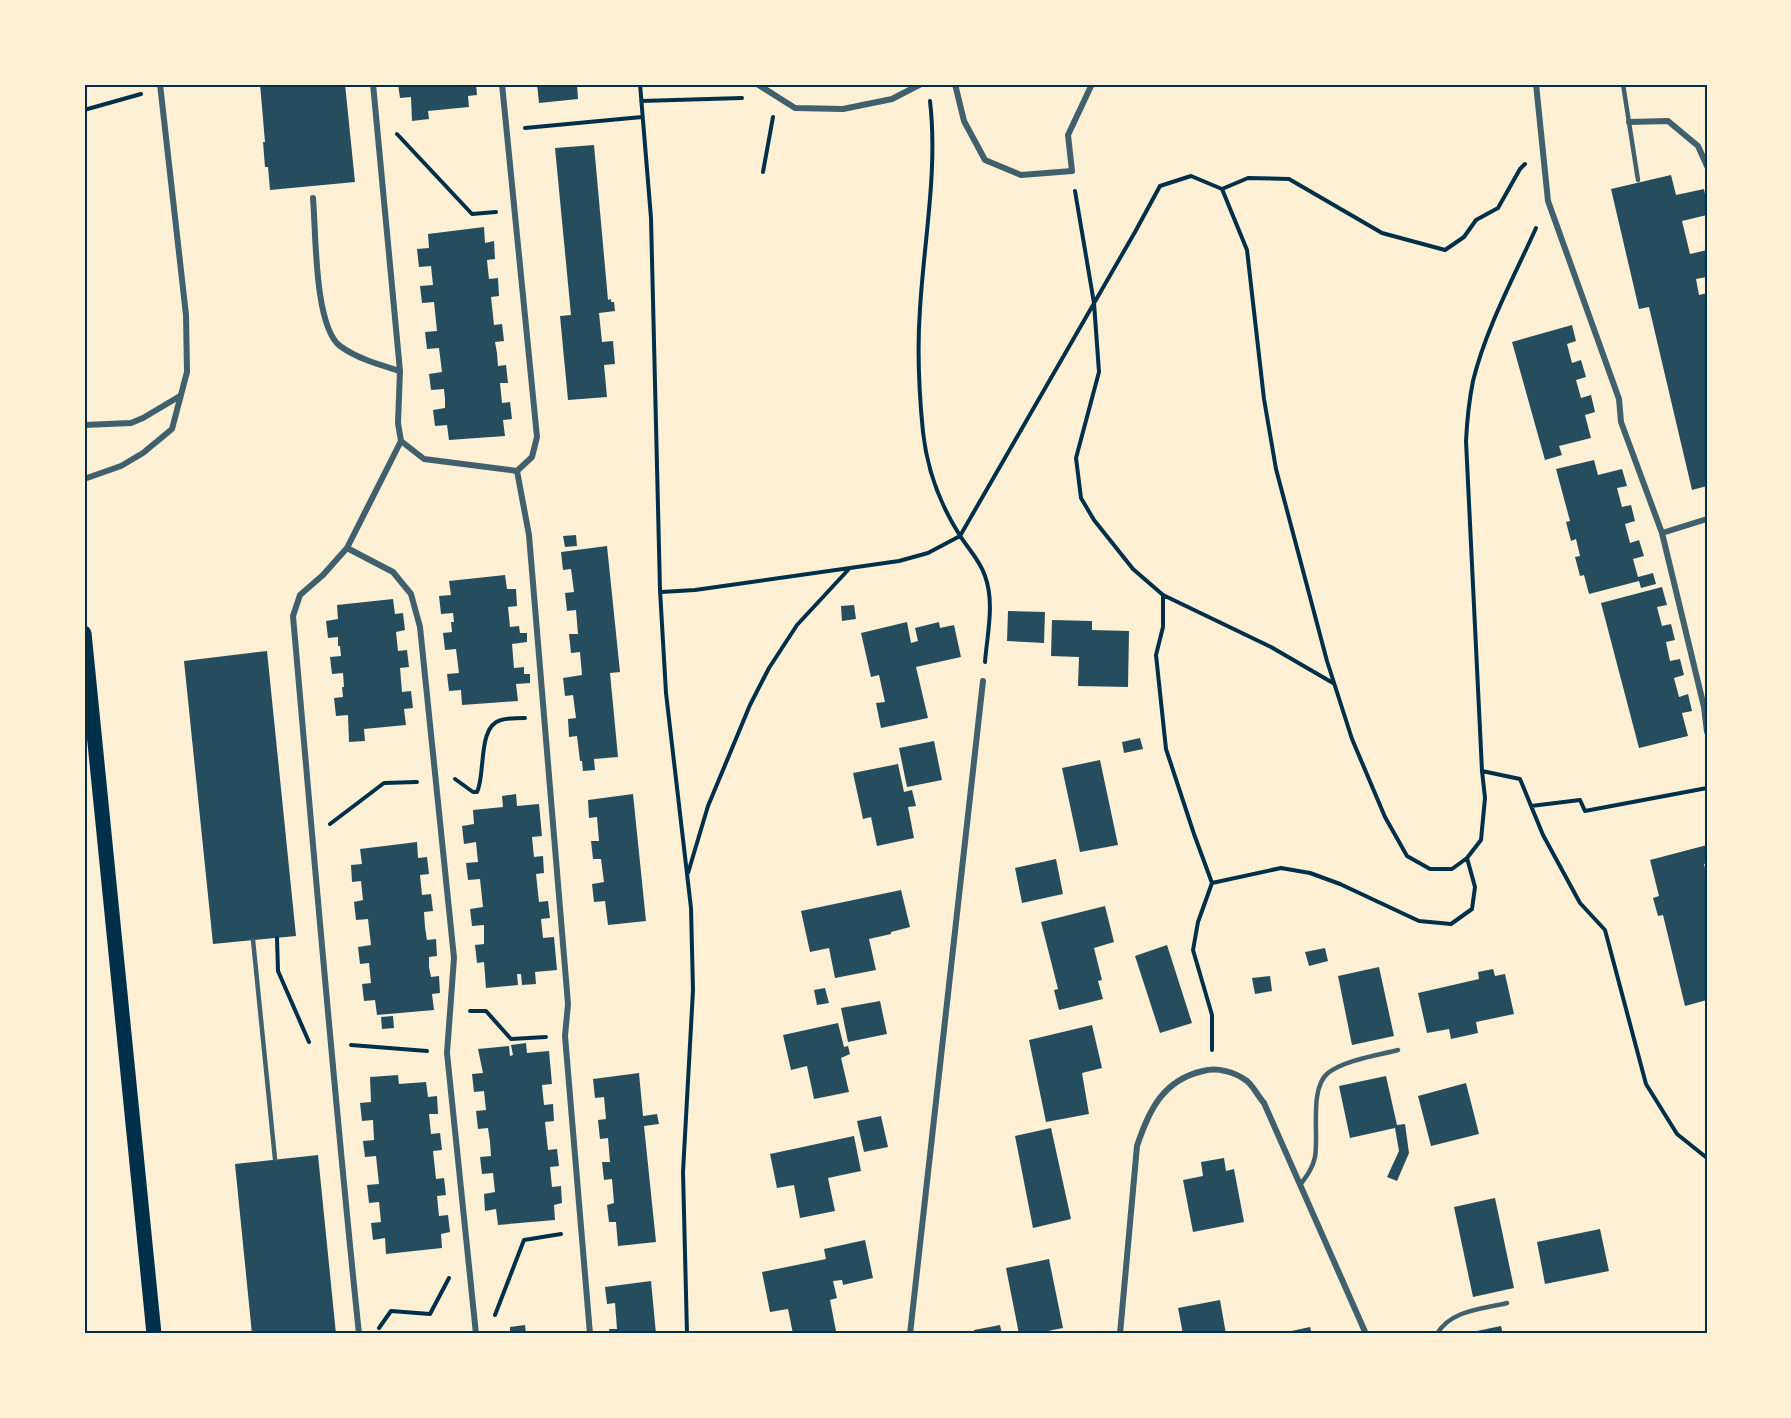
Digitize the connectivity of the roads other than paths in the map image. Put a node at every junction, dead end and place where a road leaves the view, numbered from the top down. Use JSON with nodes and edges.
{"nodes":[{"id":1,"x":160,"y":84,"type":"edge"},
{"id":2,"x":374,"y":84,"type":"edge"},
{"id":3,"x":502,"y":84,"type":"edge"},
{"id":4,"x":757,"y":84,"type":"edge"},
{"id":5,"x":921,"y":84,"type":"edge"},
{"id":6,"x":955,"y":84,"type":"edge"},
{"id":7,"x":1092,"y":84,"type":"edge"},
{"id":8,"x":1536,"y":84,"type":"edge"},
{"id":9,"x":1623,"y":84,"type":"edge"},
{"id":10,"x":1629,"y":122,"type":"junction"},
{"id":11,"x":1707,"y":166,"type":"edge"},
{"id":12,"x":1638,"y":180,"type":"dead end"},
{"id":13,"x":313,"y":198,"type":"dead end"},
{"id":14,"x":400,"y":371,"type":"junction"},
{"id":15,"x":180,"y":396,"type":"junction"},
{"id":16,"x":84,"y":425,"type":"edge"},
{"id":17,"x":401,"y":441,"type":"junction"},
{"id":18,"x":517,"y":471,"type":"junction"},
{"id":19,"x":84,"y":479,"type":"edge"},
{"id":20,"x":1707,"y":519,"type":"edge"},
{"id":21,"x":1662,"y":533,"type":"junction"},
{"id":22,"x":347,"y":548,"type":"junction"},
{"id":23,"x":84,"y":633,"type":"edge"},
{"id":24,"x":983,"y":681,"type":"road end"},
{"id":25,"x":1707,"y":732,"type":"edge"},
{"id":26,"x":253,"y":940,"type":"dead end"},
{"id":27,"x":1398,"y":1050,"type":"dead end"},
{"id":28,"x":275,"y":1159,"type":"dead end"},
{"id":29,"x":1300,"y":1185,"type":"junction"},
{"id":30,"x":1508,"y":1303,"type":"dead end"},
{"id":31,"x":154,"y":1334,"type":"edge"},
{"id":32,"x":359,"y":1334,"type":"edge"},
{"id":33,"x":476,"y":1334,"type":"edge"},
{"id":34,"x":590,"y":1334,"type":"edge"},
{"id":35,"x":909,"y":1334,"type":"edge"},
{"id":36,"x":1120,"y":1334,"type":"edge"},
{"id":37,"x":1366,"y":1334,"type":"edge"},
{"id":38,"x":1437,"y":1334,"type":"edge"}],
"edges":[{"from":1,"to":15,"type":"street"},
{"from":2,"to":14,"type":"street"},
{"from":3,"to":18,"type":"street"},
{"from":4,"to":5,"type":"street"},
{"from":6,"to":7,"type":"street"},
{"from":8,"to":21,"type":"street"},
{"from":9,"to":10,"type":"lane"},
{"from":10,"to":11,"type":"street"},
{"from":10,"to":12,"type":"lane"},
{"from":13,"to":14,"type":"street"},
{"from":14,"to":17,"type":"street"},
{"from":15,"to":16,"type":"street"},
{"from":15,"to":19,"type":"street"},
{"from":17,"to":18,"type":"street"},
{"from":17,"to":22,"type":"street"},
{"from":18,"to":34,"type":"street"},
{"from":20,"to":21,"type":"street"},
{"from":21,"to":25,"type":"street"},
{"from":22,"to":32,"type":"street"},
{"from":22,"to":33,"type":"street"},
{"from":23,"to":31,"type":"main road"},
{"from":24,"to":35,"type":"street"},
{"from":26,"to":28,"type":"lane"},
{"from":27,"to":29,"type":"lane"},
{"from":29,"to":36,"type":"street"},
{"from":29,"to":37,"type":"street"},
{"from":30,"to":38,"type":"lane"}]}
